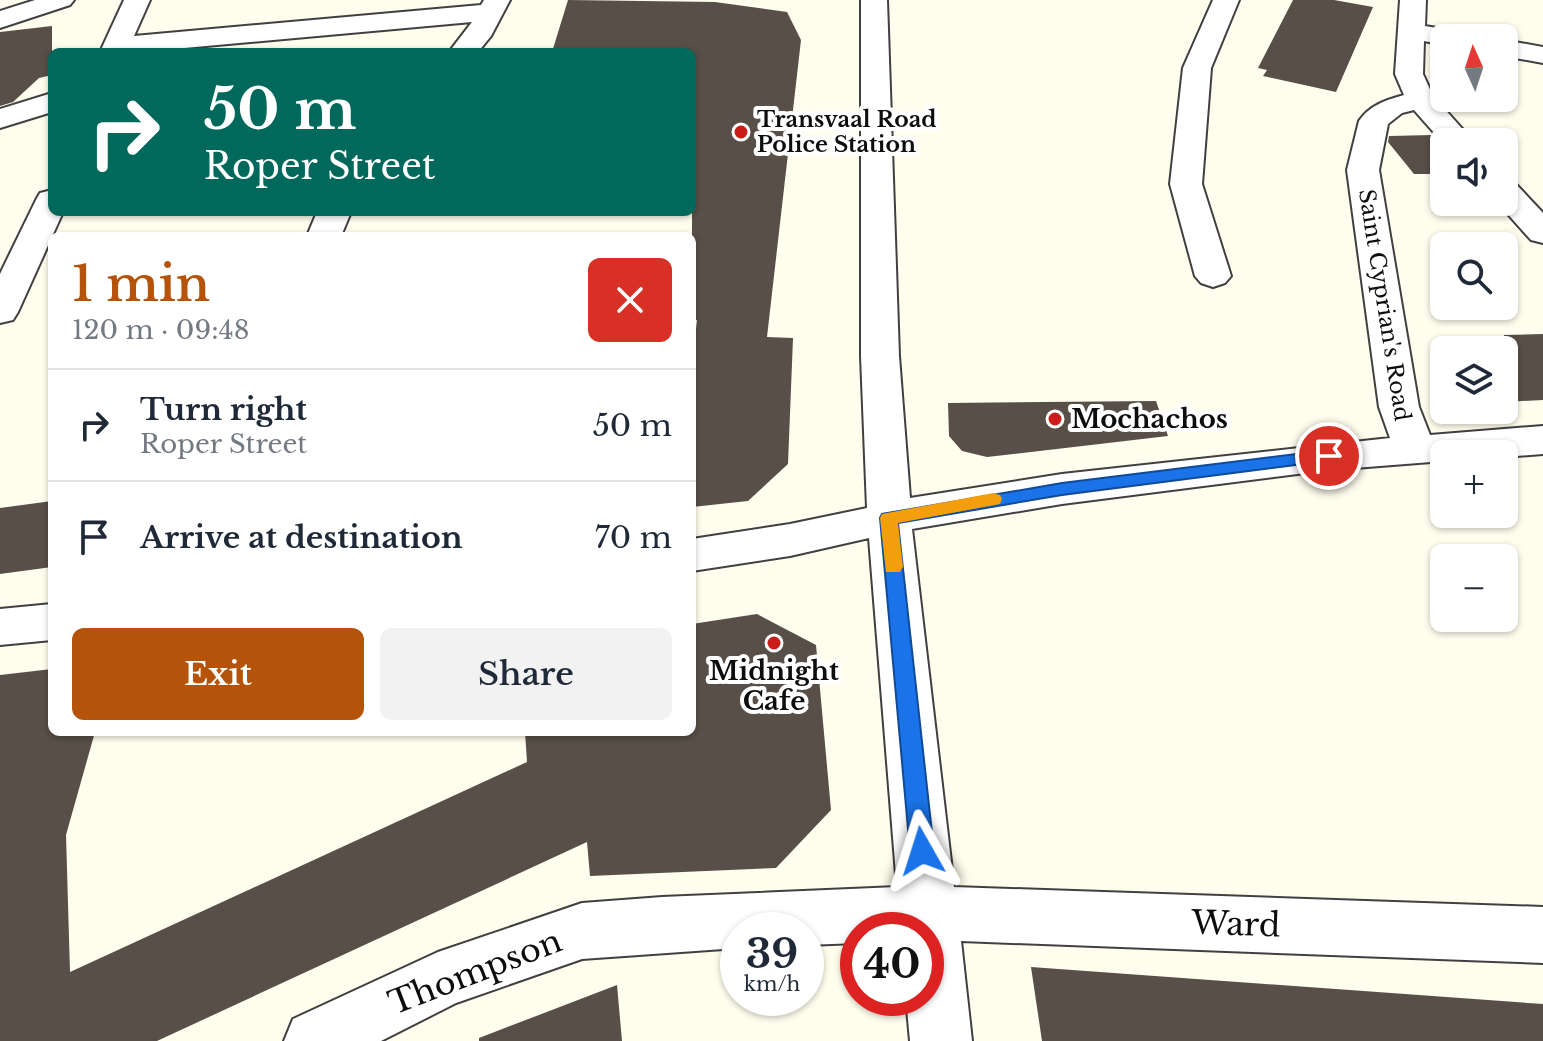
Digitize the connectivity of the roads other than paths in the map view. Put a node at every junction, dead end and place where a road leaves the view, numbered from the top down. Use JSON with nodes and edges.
{"nodes":[{"id":1,"x":61,"y":0,"type":"edge"},
{"id":2,"x":137,"y":0,"type":"edge"},
{"id":3,"x":1226,"y":0,"type":"edge"},
{"id":4,"x":1413,"y":0,"type":"edge"},
{"id":5,"x":866,"y":2,"type":"edge"},
{"id":6,"x":495,"y":6,"type":"edge"},
{"id":7,"x":0,"y":20,"type":"edge"},
{"id":8,"x":1410,"y":31,"type":"junction"},
{"id":9,"x":1430,"y":34,"type":"edge"},
{"id":10,"x":115,"y":48,"type":"edge"},
{"id":11,"x":124,"y":48,"type":"edge"},
{"id":12,"x":467,"y":48,"type":"edge"},
{"id":13,"x":1518,"y":51,"type":"edge"},
{"id":14,"x":1543,"y":55,"type":"edge"},
{"id":15,"x":1420,"y":99,"type":"junction"},
{"id":16,"x":48,"y":103,"type":"edge"},
{"id":17,"x":0,"y":119,"type":"edge"},
{"id":18,"x":1446,"y":128,"type":"edge"},
{"id":19,"x":1518,"y":205,"type":"edge"},
{"id":20,"x":48,"y":209,"type":"edge"},
{"id":21,"x":1543,"y":233,"type":"edge"},
{"id":22,"x":1213,"y":276,"type":"dead end"},
{"id":23,"x":0,"y":312,"type":"edge"},
{"id":24,"x":1543,"y":440,"type":"edge"},
{"id":25,"x":1415,"y":450,"type":"junction"},
{"id":26,"x":889,"y":518,"type":"junction"},
{"id":27,"x":696,"y":554,"type":"edge"},
{"id":28,"x":48,"y":622,"type":"edge"},
{"id":29,"x":0,"y":627,"type":"edge"},
{"id":30,"x":928,"y":912,"type":"edge"},
{"id":31,"x":944,"y":914,"type":"edge"},
{"id":32,"x":840,"y":915,"type":"edge"},
{"id":33,"x":1543,"y":935,"type":"edge"},
{"id":34,"x":938,"y":1016,"type":"edge"},
{"id":35,"x":315,"y":1041,"type":"edge"},
{"id":36,"x":941,"y":1041,"type":"edge"}],
"edges":[{"from":1,"to":7,"type":"street"},
{"from":2,"to":10,"type":"street"},
{"from":3,"to":22,"type":"street"},
{"from":4,"to":8,"type":"street"},
{"from":5,"to":26,"type":"street"},
{"from":6,"to":11,"type":"street"},
{"from":6,"to":12,"type":"street"},
{"from":8,"to":9,"type":"street"},
{"from":8,"to":15,"type":"street"},
{"from":13,"to":14,"type":"street"},
{"from":15,"to":18,"type":"street"},
{"from":15,"to":25,"type":"street","name":"Saint Cyprian's Road"},
{"from":16,"to":17,"type":"street"},
{"from":19,"to":21,"type":"street"},
{"from":20,"to":23,"type":"street"},
{"from":24,"to":25,"type":"street"},
{"from":25,"to":26,"type":"street"},
{"from":26,"to":27,"type":"street"},
{"from":26,"to":30,"type":"street"},
{"from":28,"to":29,"type":"street"},
{"from":31,"to":33,"type":"street","name":"Ward"},
{"from":32,"to":35,"type":"street","name":"Thompson"},
{"from":34,"to":36,"type":"street"}]}
